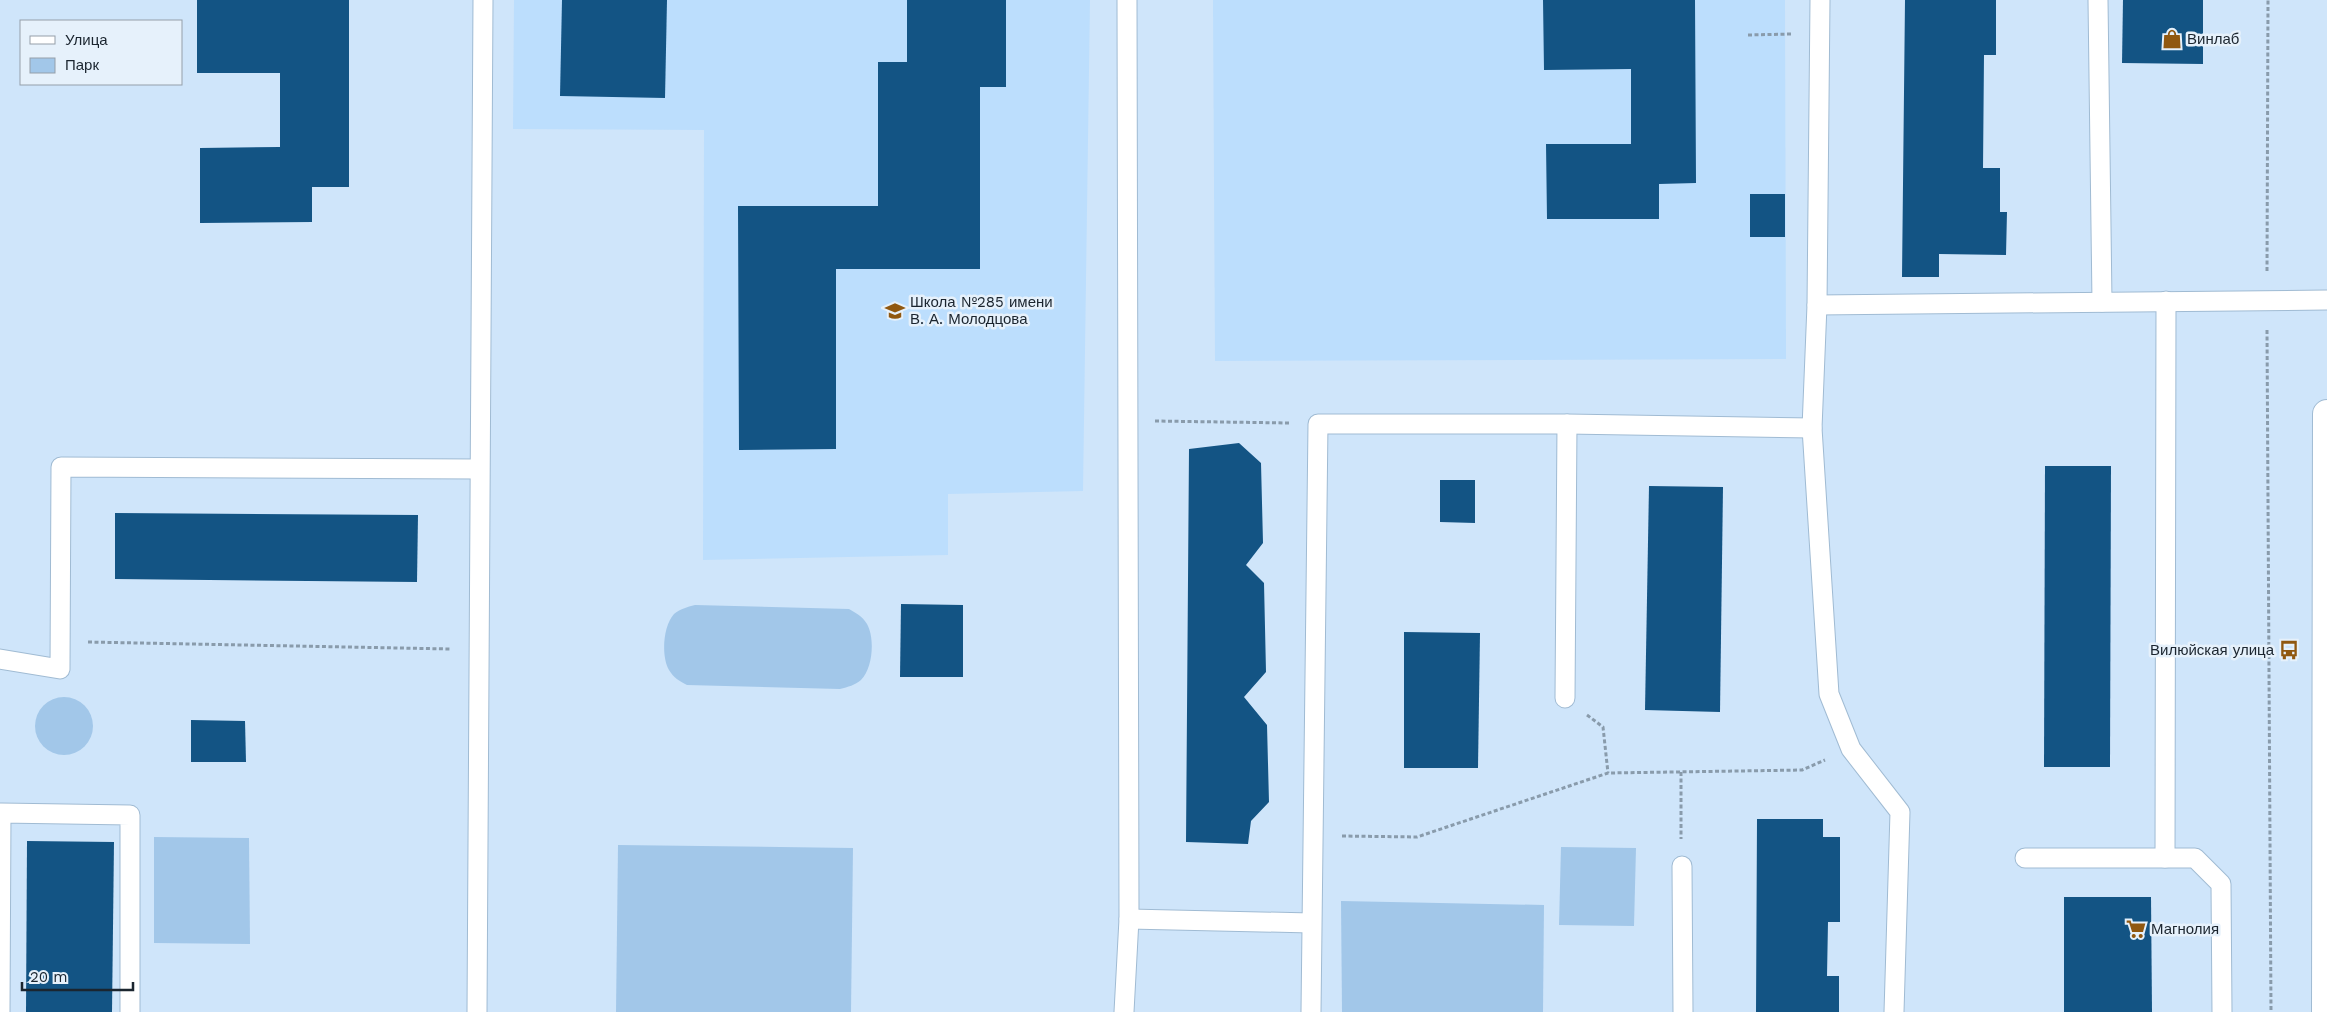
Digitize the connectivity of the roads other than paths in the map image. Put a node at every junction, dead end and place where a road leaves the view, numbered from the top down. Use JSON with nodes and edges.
{"nodes":[{"id":1,"x":483,"y":0,"type":"edge"},
{"id":2,"x":1127,"y":0,"type":"edge"},
{"id":3,"x":1820,"y":0,"type":"edge"},
{"id":4,"x":2098,"y":0,"type":"edge"},
{"id":5,"x":2327,"y":300,"type":"edge"},
{"id":6,"x":2166,"y":301,"type":"junction"},
{"id":7,"x":2102,"y":302,"type":"junction"},
{"id":8,"x":1817,"y":305,"type":"junction"},
{"id":9,"x":2327,"y":414,"type":"edge"},
{"id":10,"x":1567,"y":424,"type":"junction"},
{"id":11,"x":1812,"y":428,"type":"junction"},
{"id":12,"x":479,"y":469,"type":"junction"},
{"id":13,"x":0,"y":659,"type":"edge"},
{"id":14,"x":1565,"y":698,"type":"dead end"},
{"id":15,"x":2025,"y":858,"type":"dead end"},
{"id":16,"x":2165,"y":858,"type":"junction"},
{"id":17,"x":1682,"y":866,"type":"road end"},
{"id":18,"x":1129,"y":919,"type":"junction"},
{"id":19,"x":1311,"y":923,"type":"junction"},
{"id":20,"x":0,"y":1012,"type":"edge"},
{"id":21,"x":130,"y":1012,"type":"edge"},
{"id":22,"x":477,"y":1012,"type":"edge"},
{"id":23,"x":1124,"y":1012,"type":"edge"},
{"id":24,"x":1311,"y":1012,"type":"edge"},
{"id":25,"x":1683,"y":1012,"type":"edge"},
{"id":26,"x":1894,"y":1012,"type":"edge"},
{"id":27,"x":2222,"y":1012,"type":"edge"},
{"id":28,"x":2326,"y":1012,"type":"edge"}],
"edges":[{"from":1,"to":12,"type":"lane"},
{"from":2,"to":18,"type":"lane"},
{"from":3,"to":8,"type":"lane"},
{"from":4,"to":7,"type":"lane"},
{"from":5,"to":6,"type":"lane"},
{"from":6,"to":7,"type":"lane"},
{"from":6,"to":16,"type":"lane"},
{"from":7,"to":8,"type":"lane"},
{"from":8,"to":11,"type":"lane"},
{"from":9,"to":28,"type":"street"},
{"from":10,"to":11,"type":"lane"},
{"from":10,"to":14,"type":"lane"},
{"from":10,"to":19,"type":"lane"},
{"from":11,"to":26,"type":"lane"},
{"from":12,"to":13,"type":"lane"},
{"from":12,"to":22,"type":"lane"},
{"from":15,"to":16,"type":"lane"},
{"from":16,"to":27,"type":"lane"},
{"from":17,"to":25,"type":"lane"},
{"from":18,"to":19,"type":"lane"},
{"from":18,"to":23,"type":"lane"},
{"from":19,"to":24,"type":"lane"},
{"from":20,"to":21,"type":"lane"}]}
